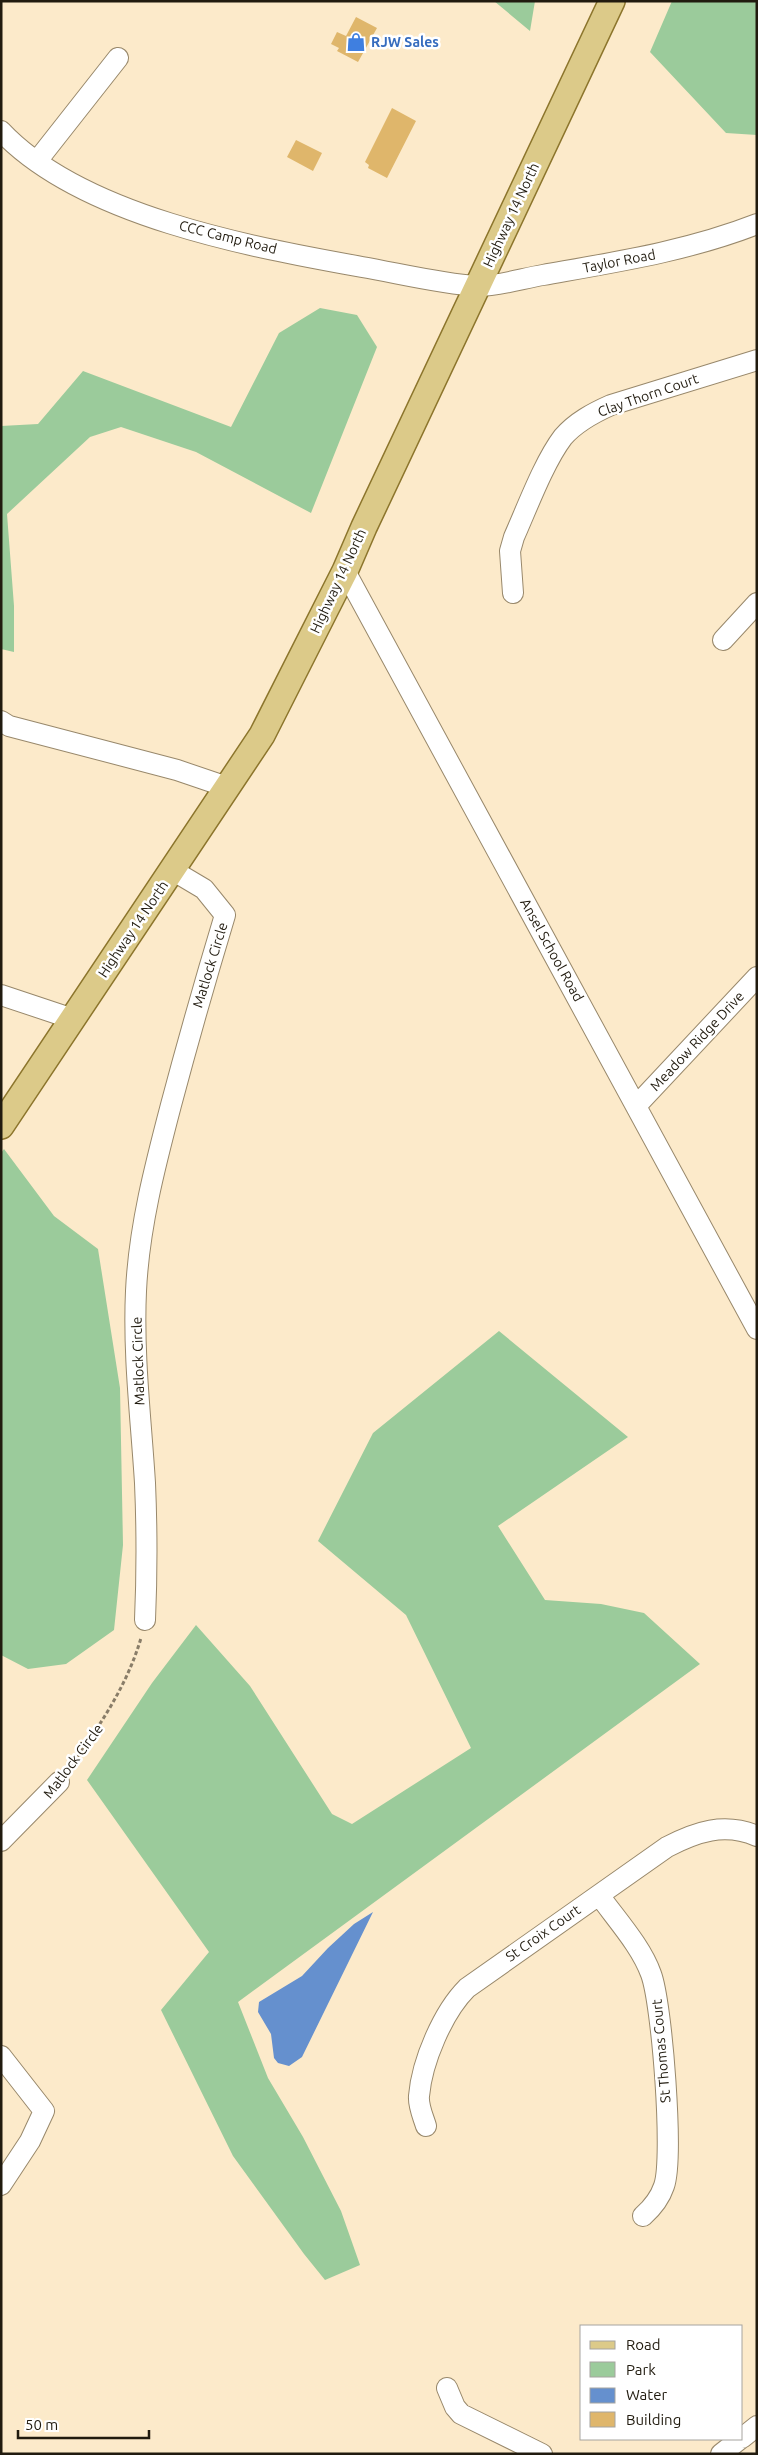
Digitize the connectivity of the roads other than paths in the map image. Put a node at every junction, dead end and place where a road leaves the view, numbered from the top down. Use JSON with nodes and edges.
{"nodes":[{"id":1,"x":612,"y":1,"type":"edge"},
{"id":2,"x":118,"y":58,"type":"dead end"},
{"id":3,"x":5,"y":140,"type":"edge"},
{"id":4,"x":37,"y":161,"type":"junction"},
{"id":5,"x":757,"y":224,"type":"edge"},
{"id":6,"x":478,"y":286,"type":"junction"},
{"id":7,"x":757,"y":360,"type":"edge"},
{"id":8,"x":345,"y":571,"type":"junction"},
{"id":9,"x":513,"y":593,"type":"dead end"},
{"id":10,"x":757,"y":603,"type":"edge"},
{"id":11,"x":723,"y":640,"type":"dead end"},
{"id":12,"x":1,"y":721,"type":"edge"},
{"id":13,"x":227,"y":788,"type":"junction"},
{"id":14,"x":172,"y":870,"type":"junction"},
{"id":15,"x":757,"y":977,"type":"edge"},
{"id":16,"x":1,"y":995,"type":"edge"},
{"id":17,"x":72,"y":1019,"type":"junction"},
{"id":18,"x":637,"y":1106,"type":"junction"},
{"id":19,"x":1,"y":1126,"type":"edge"},
{"id":20,"x":757,"y":1329,"type":"edge"},
{"id":21,"x":145,"y":1620,"type":"road end"},
{"id":22,"x":59,"y":1782,"type":"road end"},
{"id":23,"x":757,"y":1836,"type":"edge"},
{"id":24,"x":1,"y":1841,"type":"edge"},
{"id":25,"x":599,"y":1895,"type":"junction"},
{"id":26,"x":1,"y":2056,"type":"edge"},
{"id":27,"x":426,"y":2126,"type":"dead end"},
{"id":28,"x":1,"y":2185,"type":"edge"},
{"id":29,"x":642,"y":2216,"type":"dead end"},
{"id":30,"x":447,"y":2388,"type":"dead end"},
{"id":31,"x":757,"y":2426,"type":"edge"},
{"id":32,"x":743,"y":2436,"type":"edge"},
{"id":33,"x":738,"y":2440,"type":"edge"},
{"id":34,"x":542,"y":2454,"type":"edge"},
{"id":35,"x":721,"y":2454,"type":"edge"}],
"edges":[{"from":1,"to":6,"type":"main road","name":"Highway 14 North"},
{"from":2,"to":4,"type":"street"},
{"from":3,"to":4,"type":"street","name":"CCC Camp Road"},
{"from":4,"to":6,"type":"street","name":"CCC Camp Road"},
{"from":5,"to":6,"type":"street","name":"Taylor Road"},
{"from":6,"to":8,"type":"main road","name":"Highway 14 North"},
{"from":7,"to":9,"type":"street","name":"Clay Thorn Court"},
{"from":8,"to":13,"type":"main road","name":"Highway 14 North"},
{"from":8,"to":18,"type":"street","name":"Ansel School Road"},
{"from":10,"to":11,"type":"street"},
{"from":12,"to":13,"type":"street"},
{"from":13,"to":14,"type":"main road","name":"Highway 14 North"},
{"from":14,"to":17,"type":"main road","name":"Highway 14 North"},
{"from":14,"to":21,"type":"street","name":"Matlock Circle"},
{"from":15,"to":18,"type":"street","name":"Meadow Ridge Drive"},
{"from":16,"to":17,"type":"street"},
{"from":17,"to":19,"type":"main road","name":"Highway 14 North"},
{"from":18,"to":20,"type":"street","name":"Ansel School Road"},
{"from":22,"to":24,"type":"street","name":"Matlock Circle"},
{"from":23,"to":25,"type":"street","name":"St Croix Court"},
{"from":25,"to":27,"type":"street","name":"St Croix Court"},
{"from":25,"to":29,"type":"street","name":"St Thomas Court"},
{"from":26,"to":28,"type":"street"},
{"from":30,"to":34,"type":"street"},
{"from":31,"to":32,"type":"street"},
{"from":33,"to":35,"type":"street"}]}
